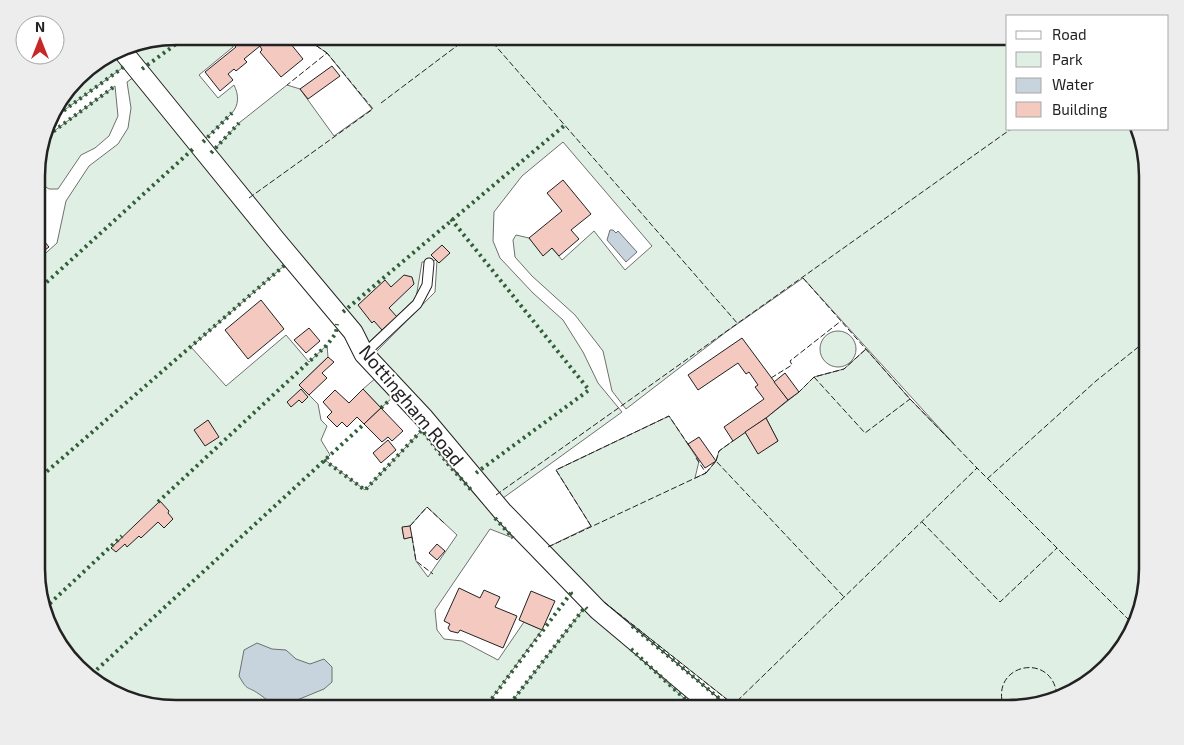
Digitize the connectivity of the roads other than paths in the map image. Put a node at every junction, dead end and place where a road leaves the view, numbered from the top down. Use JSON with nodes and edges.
{"nodes":[{"id":1,"x":126,"y":55,"type":"edge"},
{"id":2,"x":429,"y":263,"type":"dead end"},
{"id":3,"x":364,"y":354,"type":"junction"},
{"id":4,"x":705,"y":700,"type":"edge"}],
"edges":[{"from":1,"to":3,"type":"street","name":"Nottingham Road"},
{"from":2,"to":3,"type":"lane"},
{"from":3,"to":4,"type":"street","name":"Nottingham Road"}]}
